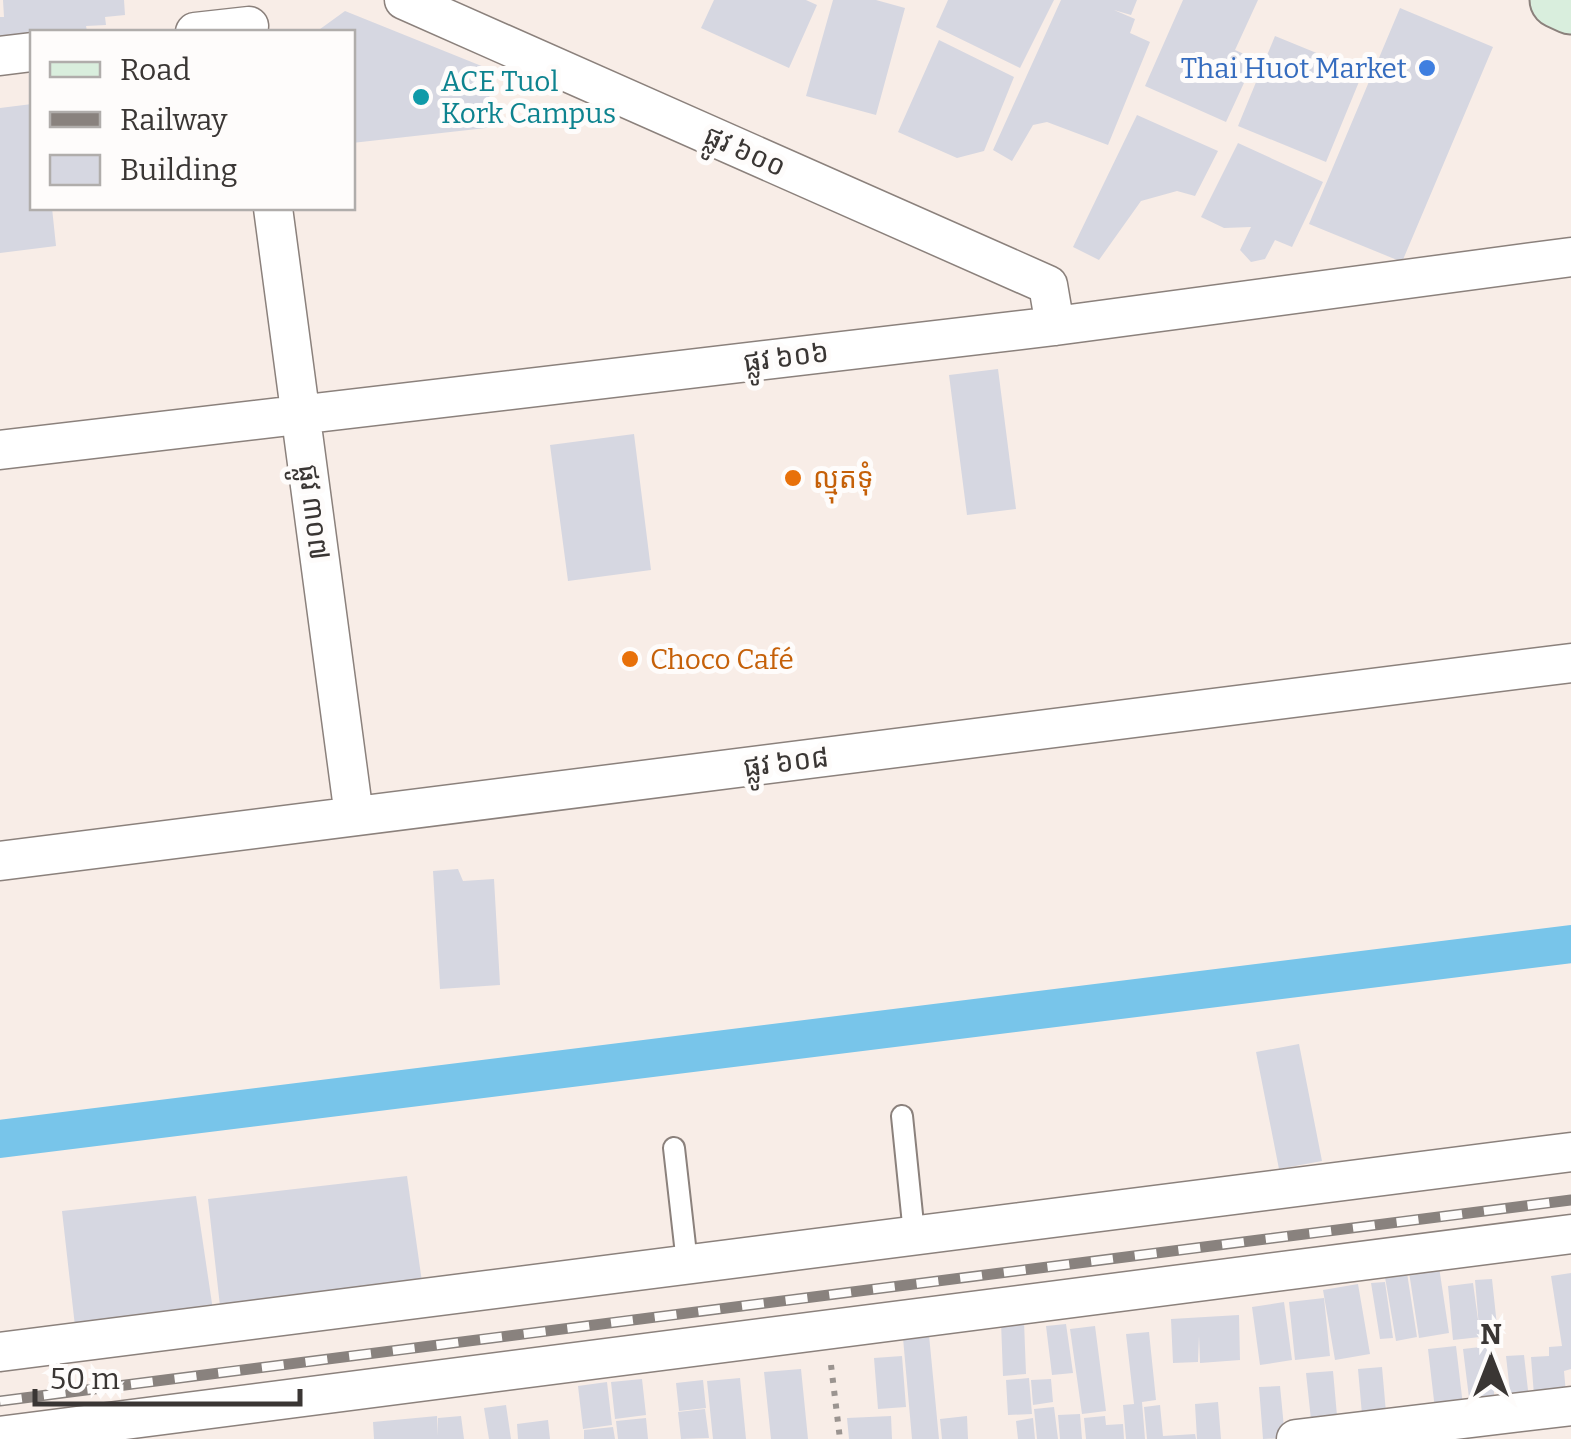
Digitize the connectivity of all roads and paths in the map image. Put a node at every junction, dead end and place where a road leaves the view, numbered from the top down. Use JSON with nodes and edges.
{"nodes":[{"id":1,"x":404,"y":0,"type":"edge"},
{"id":2,"x":1558,"y":0,"type":"edge"},
{"id":3,"x":1571,"y":6,"type":"edge"},
{"id":4,"x":249,"y":19,"type":"edge"},
{"id":5,"x":203,"y":30,"type":"edge"},
{"id":6,"x":30,"y":52,"type":"edge"},
{"id":7,"x":0,"y":56,"type":"edge"},
{"id":8,"x":274,"y":210,"type":"edge"},
{"id":9,"x":1571,"y":257,"type":"edge"},
{"id":10,"x":1055,"y":326,"type":"junction"},
{"id":11,"x":301,"y":413,"type":"junction"},
{"id":12,"x":0,"y":450,"type":"edge"},
{"id":13,"x":1571,"y":663,"type":"edge"},
{"id":14,"x":354,"y":816,"type":"junction"},
{"id":15,"x":0,"y":861,"type":"edge"},
{"id":16,"x":902,"y":1116,"type":"dead end"},
{"id":17,"x":674,"y":1148,"type":"dead end"},
{"id":18,"x":1571,"y":1152,"type":"edge"},
{"id":19,"x":914,"y":1234,"type":"junction"},
{"id":20,"x":1571,"y":1234,"type":"edge"},
{"id":21,"x":687,"y":1263,"type":"junction"},
{"id":22,"x":827,"y":1330,"type":"junction"},
{"id":23,"x":0,"y":1352,"type":"edge"},
{"id":24,"x":1571,"y":1406,"type":"edge"},
{"id":25,"x":0,"y":1436,"type":"edge"},
{"id":26,"x":840,"y":1439,"type":"edge"},
{"id":27,"x":1296,"y":1439,"type":"edge"}],
"edges":[{"from":1,"to":10,"type":"street","name":"ផ្លូវ ៦០០"},
{"from":2,"to":3,"type":"street"},
{"from":4,"to":5,"type":"street"},
{"from":6,"to":7,"type":"street"},
{"from":8,"to":11,"type":"street","name":"ផ្លូវ ៣០៧"},
{"from":9,"to":10,"type":"street","name":"ផ្លូវ ៦០៦"},
{"from":10,"to":11,"type":"street","name":"ផ្លូវ ៦០៦"},
{"from":11,"to":12,"type":"street","name":"ផ្លូវ ៦០៦"},
{"from":11,"to":14,"type":"street","name":"ផ្លូវ ៣០៧"},
{"from":13,"to":14,"type":"street","name":"ផ្លូវ ៦០៨"},
{"from":14,"to":15,"type":"street","name":"ផ្លូវ ៦០៨"},
{"from":16,"to":19,"type":"lane"},
{"from":17,"to":21,"type":"lane"},
{"from":18,"to":19,"type":"street"},
{"from":19,"to":21,"type":"street"},
{"from":20,"to":22,"type":"street"},
{"from":21,"to":23,"type":"street"},
{"from":22,"to":25,"type":"street"},
{"from":22,"to":26,"type":"path"},
{"from":24,"to":27,"type":"street"}]}
